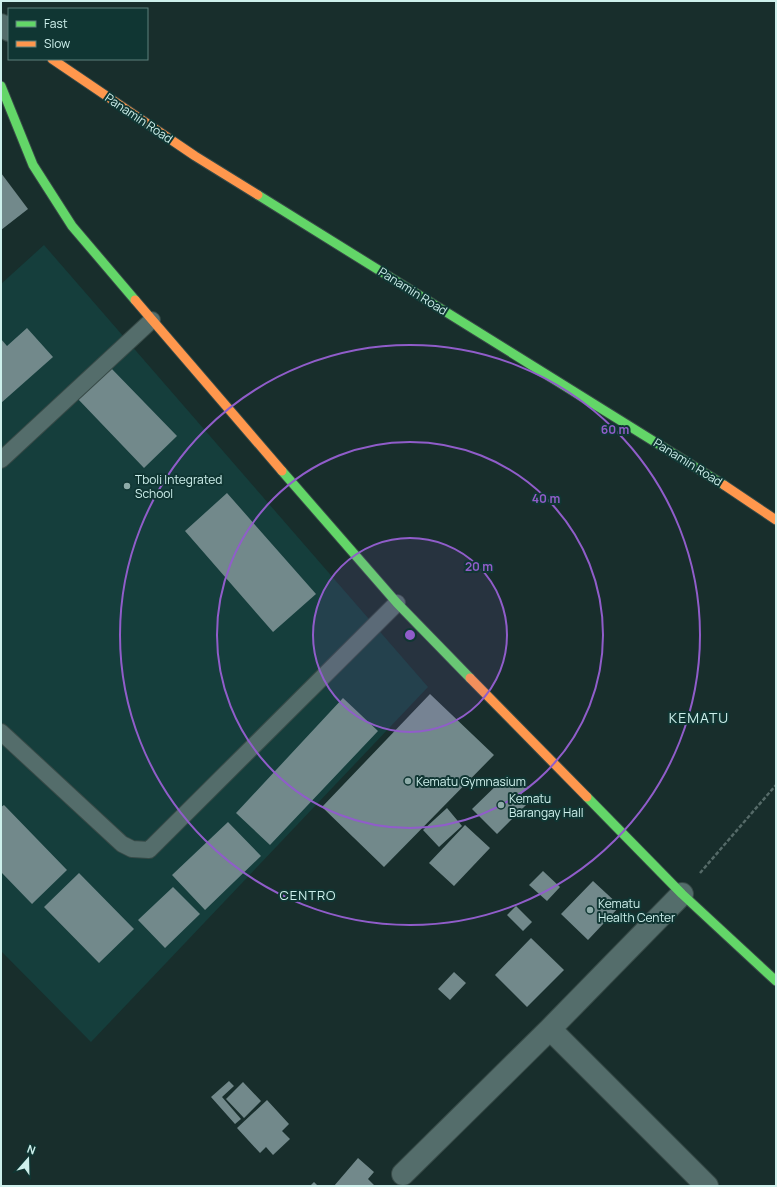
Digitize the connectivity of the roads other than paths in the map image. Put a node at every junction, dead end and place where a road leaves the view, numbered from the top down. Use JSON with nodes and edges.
{"nodes":[{"id":1,"x":53,"y":60,"type":"edge"},
{"id":2,"x":1,"y":86,"type":"edge"},
{"id":3,"x":152,"y":320,"type":"junction"},
{"id":4,"x":1,"y":460,"type":"edge"},
{"id":5,"x":776,"y":520,"type":"edge"},
{"id":6,"x":397,"y":603,"type":"junction"},
{"id":7,"x":1,"y":732,"type":"edge"},
{"id":8,"x":682,"y":894,"type":"junction"},
{"id":9,"x":776,"y":981,"type":"edge"},
{"id":10,"x":550,"y":1029,"type":"junction"},
{"id":11,"x":404,"y":1174,"type":"dead end"},
{"id":12,"x":707,"y":1186,"type":"edge"}],
"edges":[{"from":1,"to":5,"type":"street","name":"Panamin Road"},
{"from":2,"to":3,"type":"street"},
{"from":3,"to":4,"type":"lane"},
{"from":3,"to":6,"type":"street"},
{"from":6,"to":7,"type":"lane"},
{"from":6,"to":8,"type":"street"},
{"from":8,"to":9,"type":"street"},
{"from":8,"to":10,"type":"street"},
{"from":10,"to":11,"type":"street"},
{"from":10,"to":12,"type":"street"}]}
